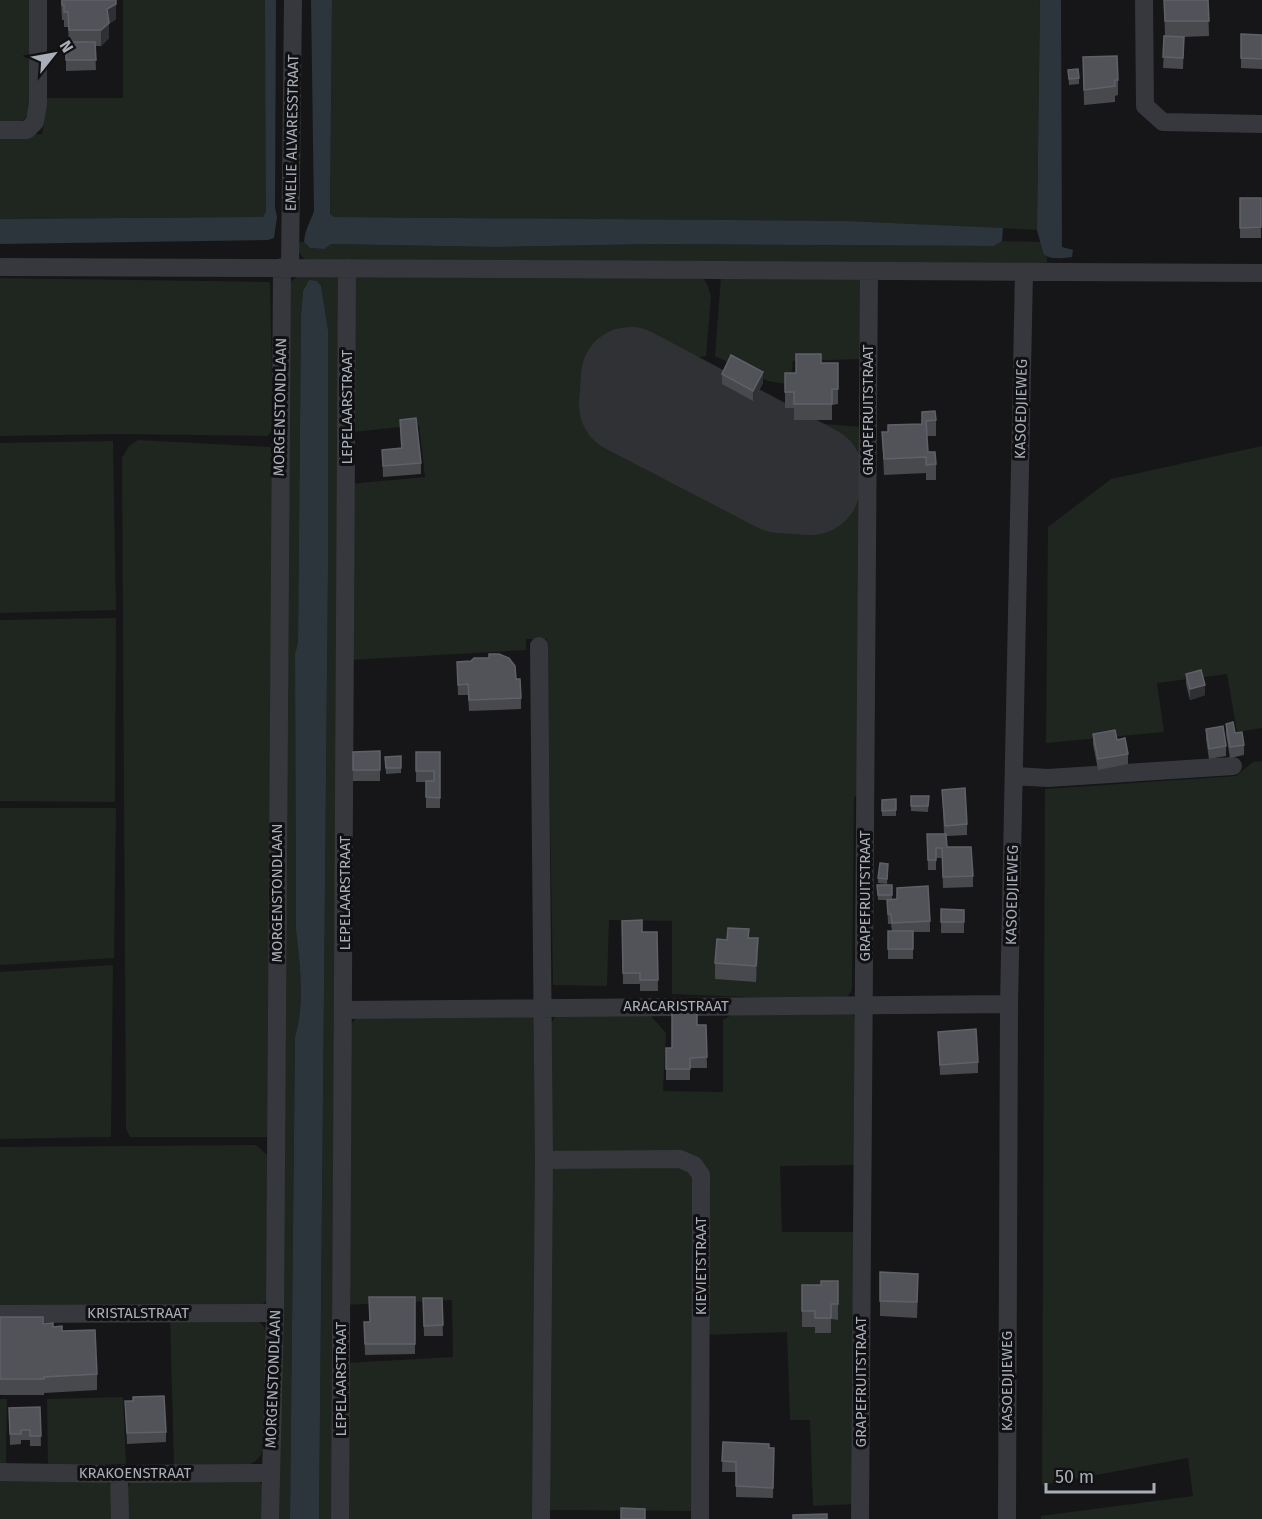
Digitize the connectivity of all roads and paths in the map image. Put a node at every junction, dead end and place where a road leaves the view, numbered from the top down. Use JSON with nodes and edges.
{"nodes":[{"id":1,"x":38,"y":0,"type":"edge"},
{"id":2,"x":293,"y":0,"type":"edge"},
{"id":3,"x":1144,"y":0,"type":"edge"},
{"id":4,"x":1262,"y":124,"type":"edge"},
{"id":5,"x":0,"y":130,"type":"edge"},
{"id":6,"x":0,"y":267,"type":"edge"},
{"id":7,"x":286,"y":267,"type":"junction"},
{"id":8,"x":347,"y":268,"type":"junction"},
{"id":9,"x":869,"y":272,"type":"junction"},
{"id":10,"x":1024,"y":272,"type":"junction"},
{"id":11,"x":1262,"y":273,"type":"edge"},
{"id":12,"x":539,"y":646,"type":"dead end"},
{"id":13,"x":1233,"y":766,"type":"dead end"},
{"id":14,"x":1014,"y":776,"type":"junction"},
{"id":15,"x":1009,"y":1004,"type":"junction"},
{"id":16,"x":864,"y":1005,"type":"junction"},
{"id":17,"x":543,"y":1007,"type":"junction"},
{"id":18,"x":344,"y":1010,"type":"junction"},
{"id":19,"x":544,"y":1160,"type":"junction"},
{"id":20,"x":275,"y":1313,"type":"junction"},
{"id":21,"x":0,"y":1314,"type":"edge"},
{"id":22,"x":0,"y":1472,"type":"edge"},
{"id":23,"x":270,"y":1473,"type":"junction"},
{"id":24,"x":120,"y":1474,"type":"junction"},
{"id":25,"x":120,"y":1519,"type":"edge"},
{"id":26,"x":270,"y":1519,"type":"edge"},
{"id":27,"x":340,"y":1519,"type":"edge"},
{"id":28,"x":541,"y":1519,"type":"edge"},
{"id":29,"x":700,"y":1519,"type":"edge"},
{"id":30,"x":860,"y":1519,"type":"edge"},
{"id":31,"x":1007,"y":1519,"type":"edge"}],
"edges":[{"from":1,"to":5,"type":"street"},
{"from":2,"to":7,"type":"street","name":"EMELIE ALVARESSTRAAT"},
{"from":3,"to":4,"type":"street"},
{"from":6,"to":7,"type":"street"},
{"from":7,"to":8,"type":"street"},
{"from":7,"to":20,"type":"street","name":"MORGENSTONDLAAN"},
{"from":8,"to":9,"type":"street"},
{"from":8,"to":18,"type":"street","name":"LEPELAARSTRAAT"},
{"from":9,"to":10,"type":"street"},
{"from":9,"to":16,"type":"street","name":"GRAPEFRUITSTRAAT"},
{"from":10,"to":11,"type":"street"},
{"from":10,"to":14,"type":"street","name":"KASOEDJIEWEG"},
{"from":12,"to":17,"type":"street"},
{"from":13,"to":14,"type":"street"},
{"from":14,"to":15,"type":"street","name":"KASOEDJIEWEG"},
{"from":15,"to":16,"type":"street","name":"ARACARISTRAAT"},
{"from":15,"to":31,"type":"street","name":"KASOEDJIEWEG"},
{"from":16,"to":17,"type":"street","name":"ARACARISTRAAT"},
{"from":16,"to":30,"type":"street","name":"GRAPEFRUITSTRAAT"},
{"from":17,"to":18,"type":"street","name":"ARACARISTRAAT"},
{"from":17,"to":19,"type":"street"},
{"from":18,"to":27,"type":"street","name":"LEPELAARSTRAAT"},
{"from":19,"to":28,"type":"street"},
{"from":19,"to":29,"type":"street","name":"KIEVIETSTRAAT"},
{"from":20,"to":21,"type":"street","name":"KRISTALSTRAAT"},
{"from":20,"to":23,"type":"street","name":"MORGENSTONDLAAN"},
{"from":22,"to":24,"type":"street","name":"KRAKOENSTRAAT"},
{"from":23,"to":24,"type":"street","name":"KRAKOENSTRAAT"},
{"from":23,"to":26,"type":"street","name":"MORGENSTONDLAAN"},
{"from":24,"to":25,"type":"street"}]}
